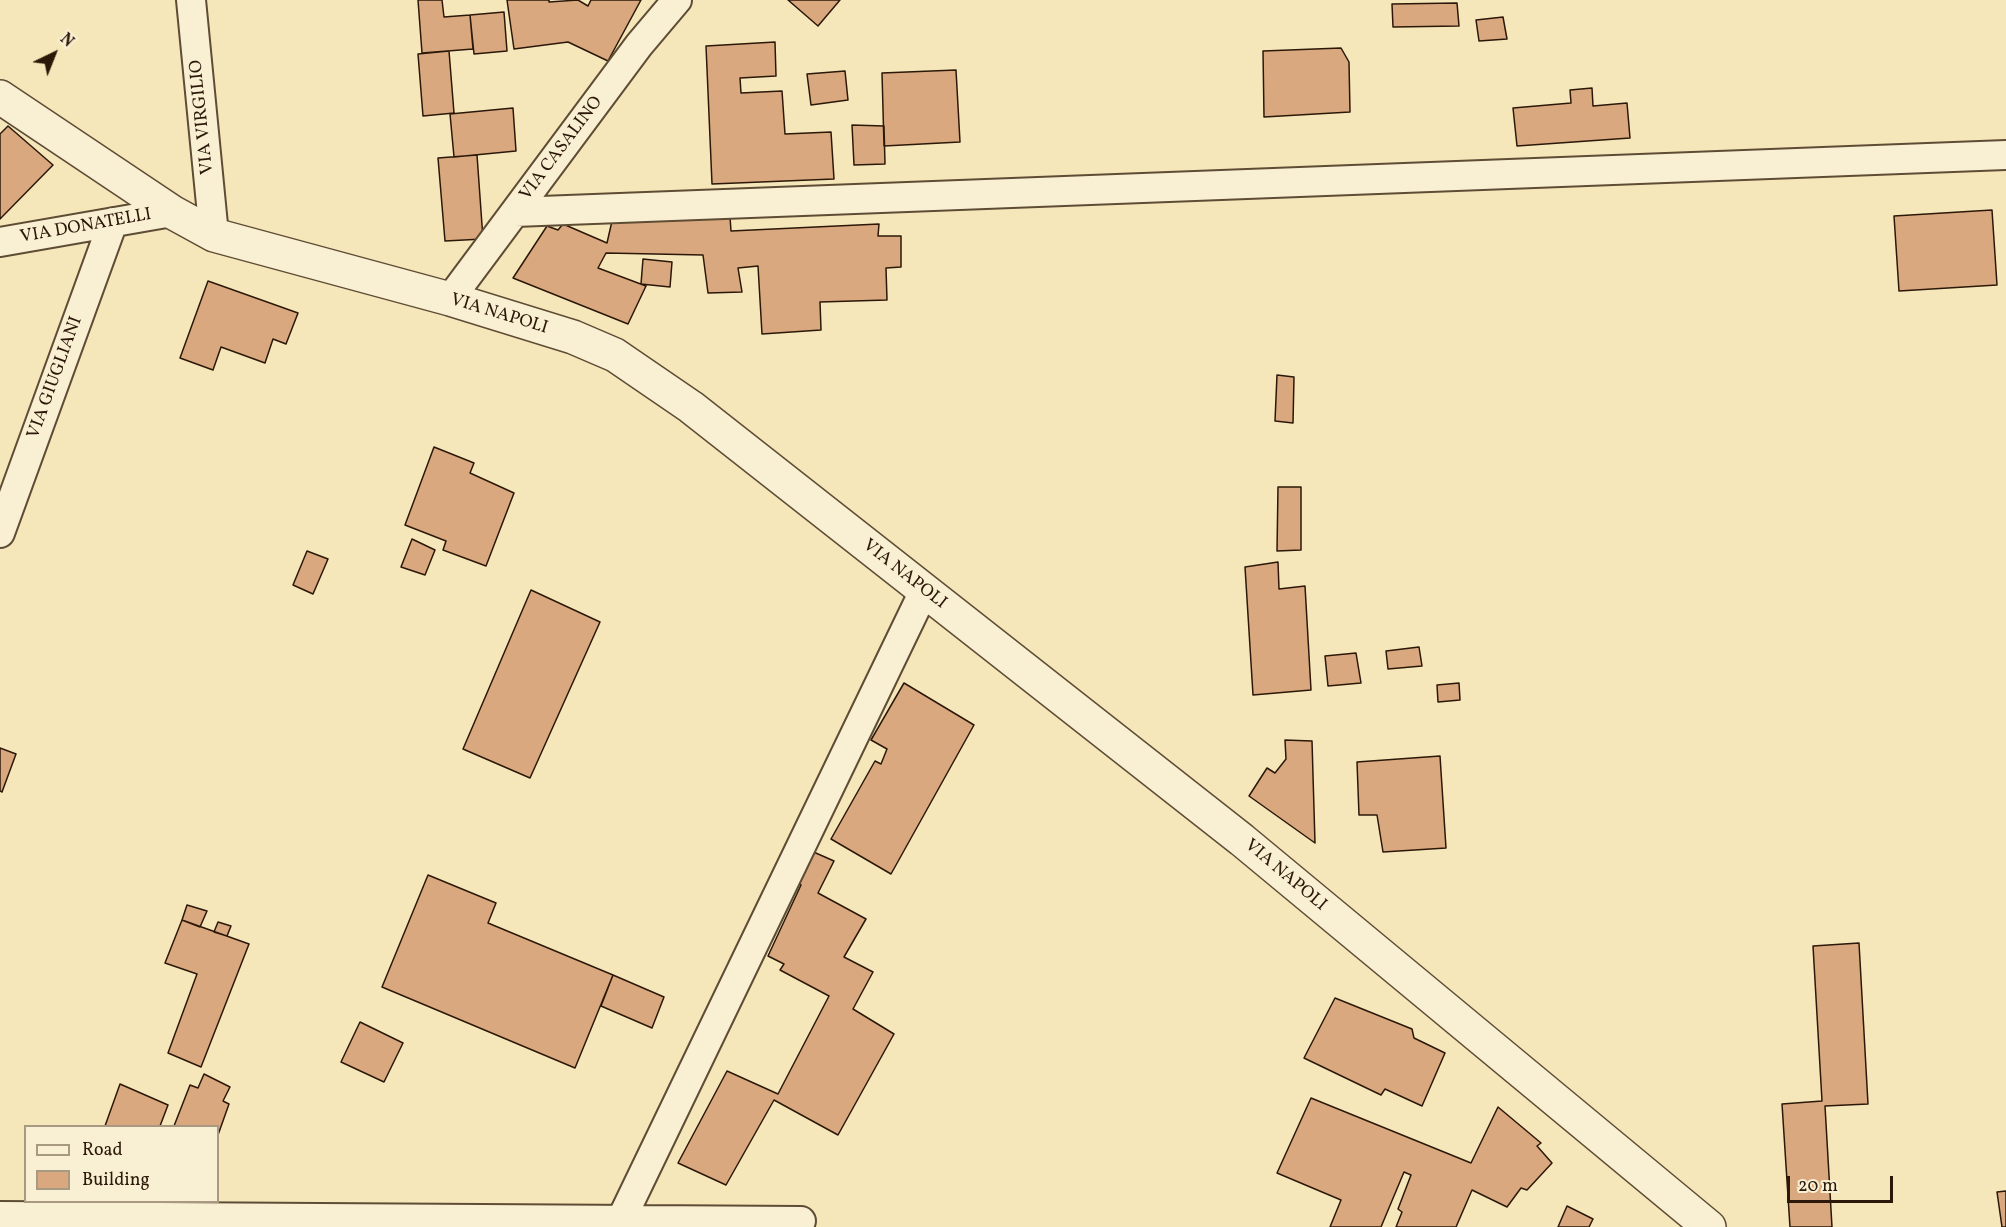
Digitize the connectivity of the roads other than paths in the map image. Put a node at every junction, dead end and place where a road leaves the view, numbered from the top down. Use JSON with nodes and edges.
{"nodes":[{"id":1,"x":191,"y":0,"type":"edge"},
{"id":2,"x":677,"y":0,"type":"edge"},
{"id":3,"x":0,"y":97,"type":"edge"},
{"id":4,"x":2006,"y":155,"type":"edge"},
{"id":5,"x":172,"y":212,"type":"junction"},
{"id":6,"x":515,"y":212,"type":"junction"},
{"id":7,"x":113,"y":222,"type":"junction"},
{"id":8,"x":214,"y":235,"type":"junction"},
{"id":9,"x":0,"y":242,"type":"edge"},
{"id":10,"x":450,"y":300,"type":"junction"},
{"id":11,"x":0,"y":533,"type":"edge"},
{"id":12,"x":924,"y":591,"type":"junction"},
{"id":13,"x":0,"y":1216,"type":"edge"},
{"id":14,"x":621,"y":1220,"type":"junction"},
{"id":15,"x":801,"y":1221,"type":"dead end"},
{"id":16,"x":1709,"y":1227,"type":"edge"}],
"edges":[{"from":1,"to":8,"type":"street","name":"VIA VIRGILIO"},
{"from":2,"to":6,"type":"street","name":"VIA CASALINO"},
{"from":3,"to":5,"type":"street","name":"VIA NAPOLI"},
{"from":4,"to":6,"type":"street"},
{"from":5,"to":7,"type":"street","name":"VIA DONATELLI"},
{"from":5,"to":8,"type":"street","name":"VIA NAPOLI"},
{"from":6,"to":10,"type":"street","name":"VIA CASALINO"},
{"from":7,"to":9,"type":"street","name":"VIA DONATELLI"},
{"from":7,"to":11,"type":"street","name":"VIA GIUGLIANI"},
{"from":8,"to":10,"type":"street","name":"VIA NAPOLI"},
{"from":10,"to":12,"type":"street","name":"VIA NAPOLI"},
{"from":12,"to":14,"type":"street"},
{"from":12,"to":16,"type":"street","name":"VIA NAPOLI"},
{"from":13,"to":14,"type":"street"},
{"from":14,"to":15,"type":"street"}]}
